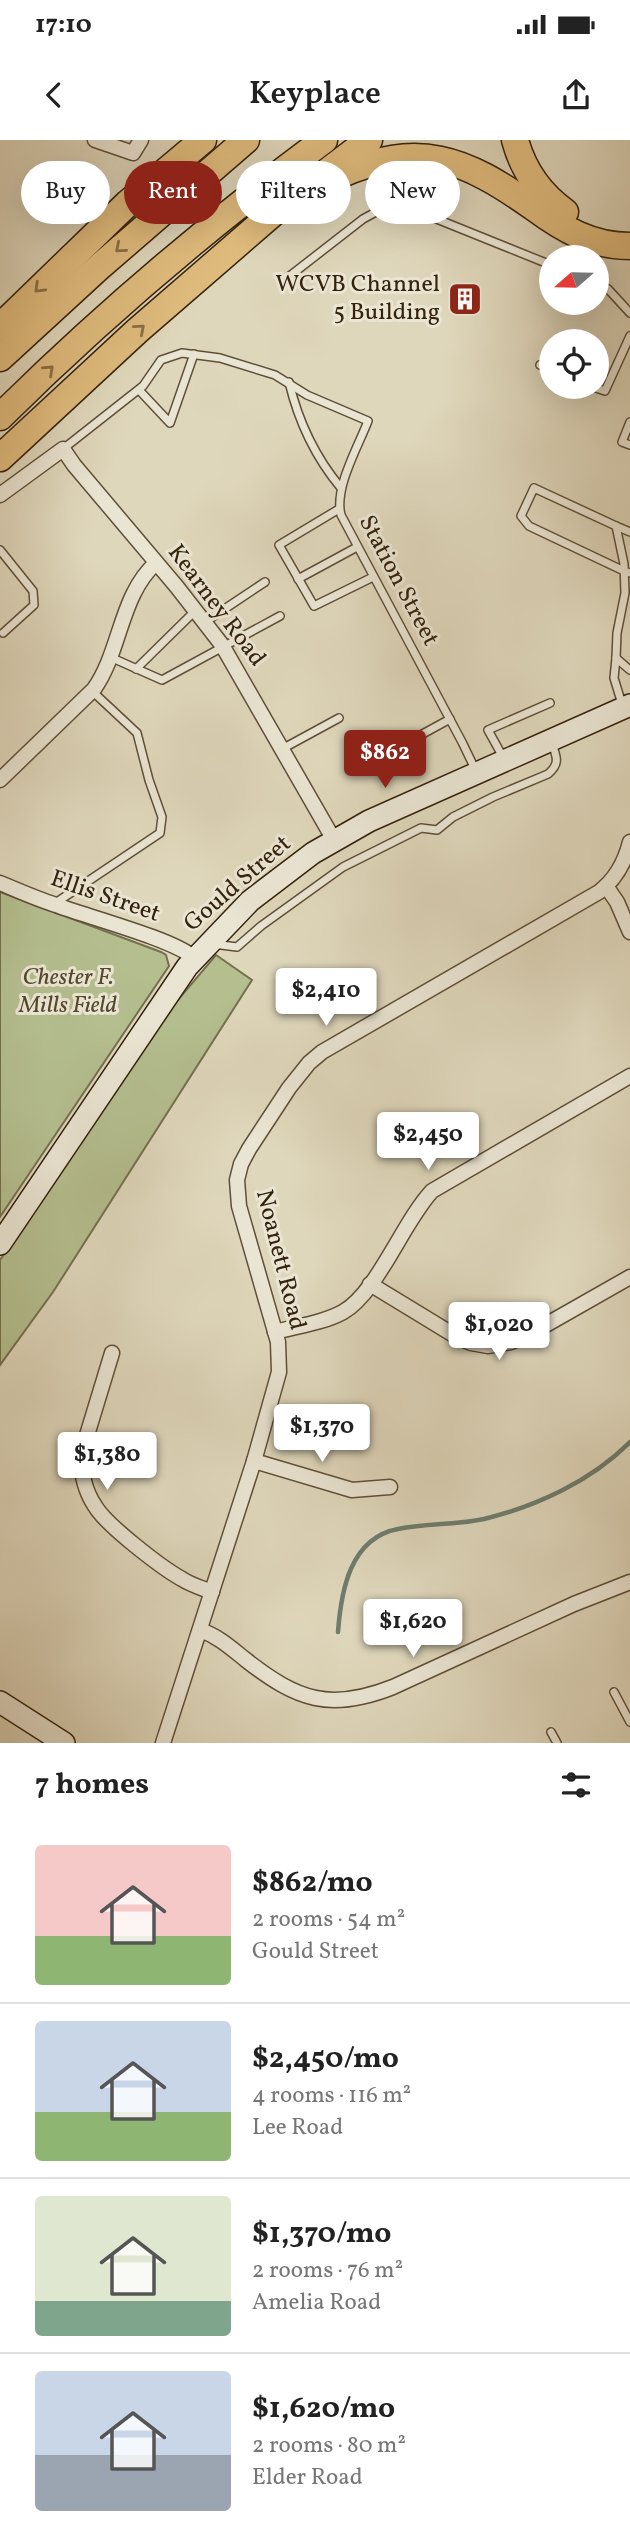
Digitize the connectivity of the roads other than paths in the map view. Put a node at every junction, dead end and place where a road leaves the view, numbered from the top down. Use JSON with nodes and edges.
{"nodes":[{"id":1,"x":95,"y":140,"type":"edge"},
{"id":2,"x":191,"y":140,"type":"edge"},
{"id":3,"x":203,"y":140,"type":"edge"},
{"id":4,"x":247,"y":140,"type":"edge"},
{"id":5,"x":324,"y":140,"type":"edge"},
{"id":6,"x":369,"y":140,"type":"edge"},
{"id":7,"x":515,"y":140,"type":"edge"},
{"id":8,"x":137,"y":146,"type":"edge"},
{"id":9,"x":172,"y":161,"type":"edge"},
{"id":10,"x":176,"y":161,"type":"edge"},
{"id":11,"x":124,"y":208,"type":"edge"},
{"id":12,"x":630,"y":231,"type":"edge"},
{"id":13,"x":246,"y":239,"type":"junction"},
{"id":14,"x":630,"y":246,"type":"edge"},
{"id":15,"x":539,"y":260,"type":"edge"},
{"id":16,"x":282,"y":282,"type":"dead end"},
{"id":17,"x":609,"y":290,"type":"edge"},
{"id":18,"x":630,"y":313,"type":"edge"},
{"id":19,"x":0,"y":327,"type":"edge"},
{"id":20,"x":630,"y":336,"type":"edge"},
{"id":21,"x":194,"y":354,"type":"junction"},
{"id":22,"x":0,"y":358,"type":"edge"},
{"id":23,"x":289,"y":382,"type":"junction"},
{"id":24,"x":609,"y":382,"type":"edge"},
{"id":25,"x":139,"y":390,"type":"junction"},
{"id":26,"x":0,"y":417,"type":"edge"},
{"id":27,"x":630,"y":422,"type":"edge"},
{"id":28,"x":630,"y":446,"type":"edge"},
{"id":29,"x":63,"y":449,"type":"junction"},
{"id":30,"x":0,"y":458,"type":"edge"},
{"id":31,"x":341,"y":488,"type":"junction"},
{"id":32,"x":0,"y":495,"type":"edge"},
{"id":33,"x":339,"y":509,"type":"junction"},
{"id":34,"x":616,"y":526,"type":"junction"},
{"id":35,"x":630,"y":533,"type":"edge"},
{"id":36,"x":357,"y":547,"type":"junction"},
{"id":37,"x":0,"y":550,"type":"edge"},
{"id":38,"x":156,"y":564,"type":"junction"},
{"id":39,"x":627,"y":572,"type":"edge"},
{"id":40,"x":373,"y":577,"type":"junction"},
{"id":41,"x":299,"y":579,"type":"junction"},
{"id":42,"x":265,"y":582,"type":"dead end"},
{"id":43,"x":626,"y":611,"type":"edge"},
{"id":44,"x":200,"y":616,"type":"junction"},
{"id":45,"x":280,"y":616,"type":"dead end"},
{"id":46,"x":4,"y":633,"type":"dead end"},
{"id":47,"x":223,"y":647,"type":"junction"},
{"id":48,"x":109,"y":657,"type":"junction"},
{"id":49,"x":616,"y":658,"type":"junction"},
{"id":50,"x":136,"y":669,"type":"junction"},
{"id":51,"x":630,"y":670,"type":"edge"},
{"id":52,"x":92,"y":691,"type":"junction"},
{"id":53,"x":550,"y":703,"type":"dead end"},
{"id":54,"x":627,"y":707,"type":"edge"},
{"id":55,"x":339,"y":718,"type":"dead end"},
{"id":56,"x":450,"y":719,"type":"junction"},
{"id":57,"x":551,"y":740,"type":"junction"},
{"id":58,"x":281,"y":749,"type":"junction"},
{"id":59,"x":386,"y":754,"type":"dead end"},
{"id":60,"x":505,"y":760,"type":"junction"},
{"id":61,"x":476,"y":772,"type":"junction"},
{"id":62,"x":0,"y":780,"type":"edge"},
{"id":63,"x":334,"y":840,"type":"junction"},
{"id":64,"x":630,"y":842,"type":"edge"},
{"id":65,"x":0,"y":883,"type":"edge"},
{"id":66,"x":606,"y":886,"type":"junction"},
{"id":67,"x":53,"y":904,"type":"junction"},
{"id":68,"x":630,"y":932,"type":"edge"},
{"id":69,"x":201,"y":951,"type":"junction"},
{"id":70,"x":630,"y":1076,"type":"edge"},
{"id":71,"x":0,"y":1244,"type":"edge"},
{"id":72,"x":630,"y":1277,"type":"edge"},
{"id":73,"x":370,"y":1284,"type":"junction"},
{"id":74,"x":275,"y":1332,"type":"junction"},
{"id":75,"x":112,"y":1353,"type":"dead end"},
{"id":76,"x":254,"y":1461,"type":"junction"},
{"id":77,"x":390,"y":1487,"type":"dead end"},
{"id":78,"x":630,"y":1582,"type":"edge"},
{"id":79,"x":212,"y":1592,"type":"junction"},
{"id":80,"x":200,"y":1630,"type":"junction"},
{"id":81,"x":614,"y":1692,"type":"dead end"},
{"id":82,"x":0,"y":1702,"type":"edge"},
{"id":83,"x":630,"y":1722,"type":"edge"},
{"id":84,"x":551,"y":1732,"type":"dead end"},
{"id":85,"x":64,"y":1743,"type":"edge"},
{"id":86,"x":163,"y":1743,"type":"edge"},
{"id":87,"x":558,"y":1743,"type":"edge"}],
"edges":[{"from":1,"to":8,"type":"street"},
{"from":2,"to":9,"type":"highway"},
{"from":3,"to":10,"type":"highway"},
{"from":4,"to":22,"type":"highway","one_way":true},
{"from":26,"to":5,"type":"highway","one_way":true},
{"from":6,"to":13,"type":"highway"},
{"from":7,"to":12,"type":"highway"},
{"from":11,"to":19,"type":"highway","one_way":true},
{"from":13,"to":14,"type":"highway"},
{"from":30,"to":13,"type":"highway","one_way":true},
{"from":15,"to":16,"type":"lane"},
{"from":17,"to":18,"type":"lane"},
{"from":20,"to":24,"type":"lane"},
{"from":21,"to":23,"type":"lane","name":"Station Street"},
{"from":21,"to":25,"type":"lane","name":"Station Street"},
{"from":21,"to":25,"type":"lane"},
{"from":23,"to":31,"type":"lane"},
{"from":23,"to":31,"type":"lane","name":"Station Street"},
{"from":25,"to":29,"type":"lane","name":"Station Street"},
{"from":27,"to":28,"type":"lane"},
{"from":29,"to":32,"type":"street"},
{"from":29,"to":38,"type":"street","name":"Kearney Road"},
{"from":31,"to":33,"type":"lane","name":"Station Street"},
{"from":33,"to":36,"type":"lane","name":"Station Street"},
{"from":33,"to":41,"type":"lane"},
{"from":34,"to":35,"type":"lane"},
{"from":34,"to":39,"type":"lane"},
{"from":34,"to":39,"type":"lane"},
{"from":36,"to":40,"type":"lane","name":"Station Street"},
{"from":36,"to":41,"type":"lane"},
{"from":37,"to":46,"type":"lane"},
{"from":38,"to":44,"type":"street","name":"Kearney Road"},
{"from":38,"to":48,"type":"street"},
{"from":39,"to":43,"type":"lane"},
{"from":40,"to":41,"type":"lane"},
{"from":40,"to":56,"type":"lane","name":"Station Street"},
{"from":42,"to":44,"type":"lane"},
{"from":43,"to":49,"type":"lane"},
{"from":44,"to":47,"type":"street","name":"Kearney Road"},
{"from":44,"to":50,"type":"lane"},
{"from":45,"to":47,"type":"lane"},
{"from":47,"to":50,"type":"lane"},
{"from":47,"to":58,"type":"street","name":"Kearney Road"},
{"from":48,"to":50,"type":"lane"},
{"from":48,"to":52,"type":"street"},
{"from":49,"to":51,"type":"lane"},
{"from":49,"to":54,"type":"lane"},
{"from":52,"to":62,"type":"street"},
{"from":52,"to":67,"type":"lane"},
{"from":53,"to":60,"type":"lane"},
{"from":54,"to":57,"type":"main road","name":"Gould Street"},
{"from":55,"to":58,"type":"lane"},
{"from":56,"to":59,"type":"lane"},
{"from":56,"to":61,"type":"lane","name":"Station Street"},
{"from":57,"to":60,"type":"main road","name":"Gould Street"},
{"from":57,"to":69,"type":"lane"},
{"from":58,"to":63,"type":"street","name":"Kearney Road"},
{"from":60,"to":61,"type":"main road","name":"Gould Street"},
{"from":61,"to":63,"type":"main road","name":"Gould Street"},
{"from":63,"to":69,"type":"main road","name":"Gould Street"},
{"from":64,"to":66,"type":"street","name":"Noanett Road"},
{"from":65,"to":67,"type":"street","name":"Ellis Street"},
{"from":66,"to":68,"type":"street"},
{"from":66,"to":74,"type":"street","name":"Noanett Road"},
{"from":67,"to":69,"type":"street","name":"Ellis Street"},
{"from":69,"to":71,"type":"main road","name":"Gould Street"},
{"from":70,"to":73,"type":"street"},
{"from":72,"to":73,"type":"street"},
{"from":73,"to":74,"type":"street"},
{"from":74,"to":76,"type":"street","name":"Noanett Road"},
{"from":75,"to":79,"type":"street"},
{"from":76,"to":77,"type":"street"},
{"from":76,"to":79,"type":"street","name":"Noanett Road"},
{"from":78,"to":80,"type":"street"},
{"from":79,"to":80,"type":"street","name":"Noanett Road"},
{"from":80,"to":86,"type":"street","name":"Noanett Road"},
{"from":81,"to":83,"type":"lane"},
{"from":82,"to":85,"type":"main road"},
{"from":84,"to":87,"type":"lane"}]}
